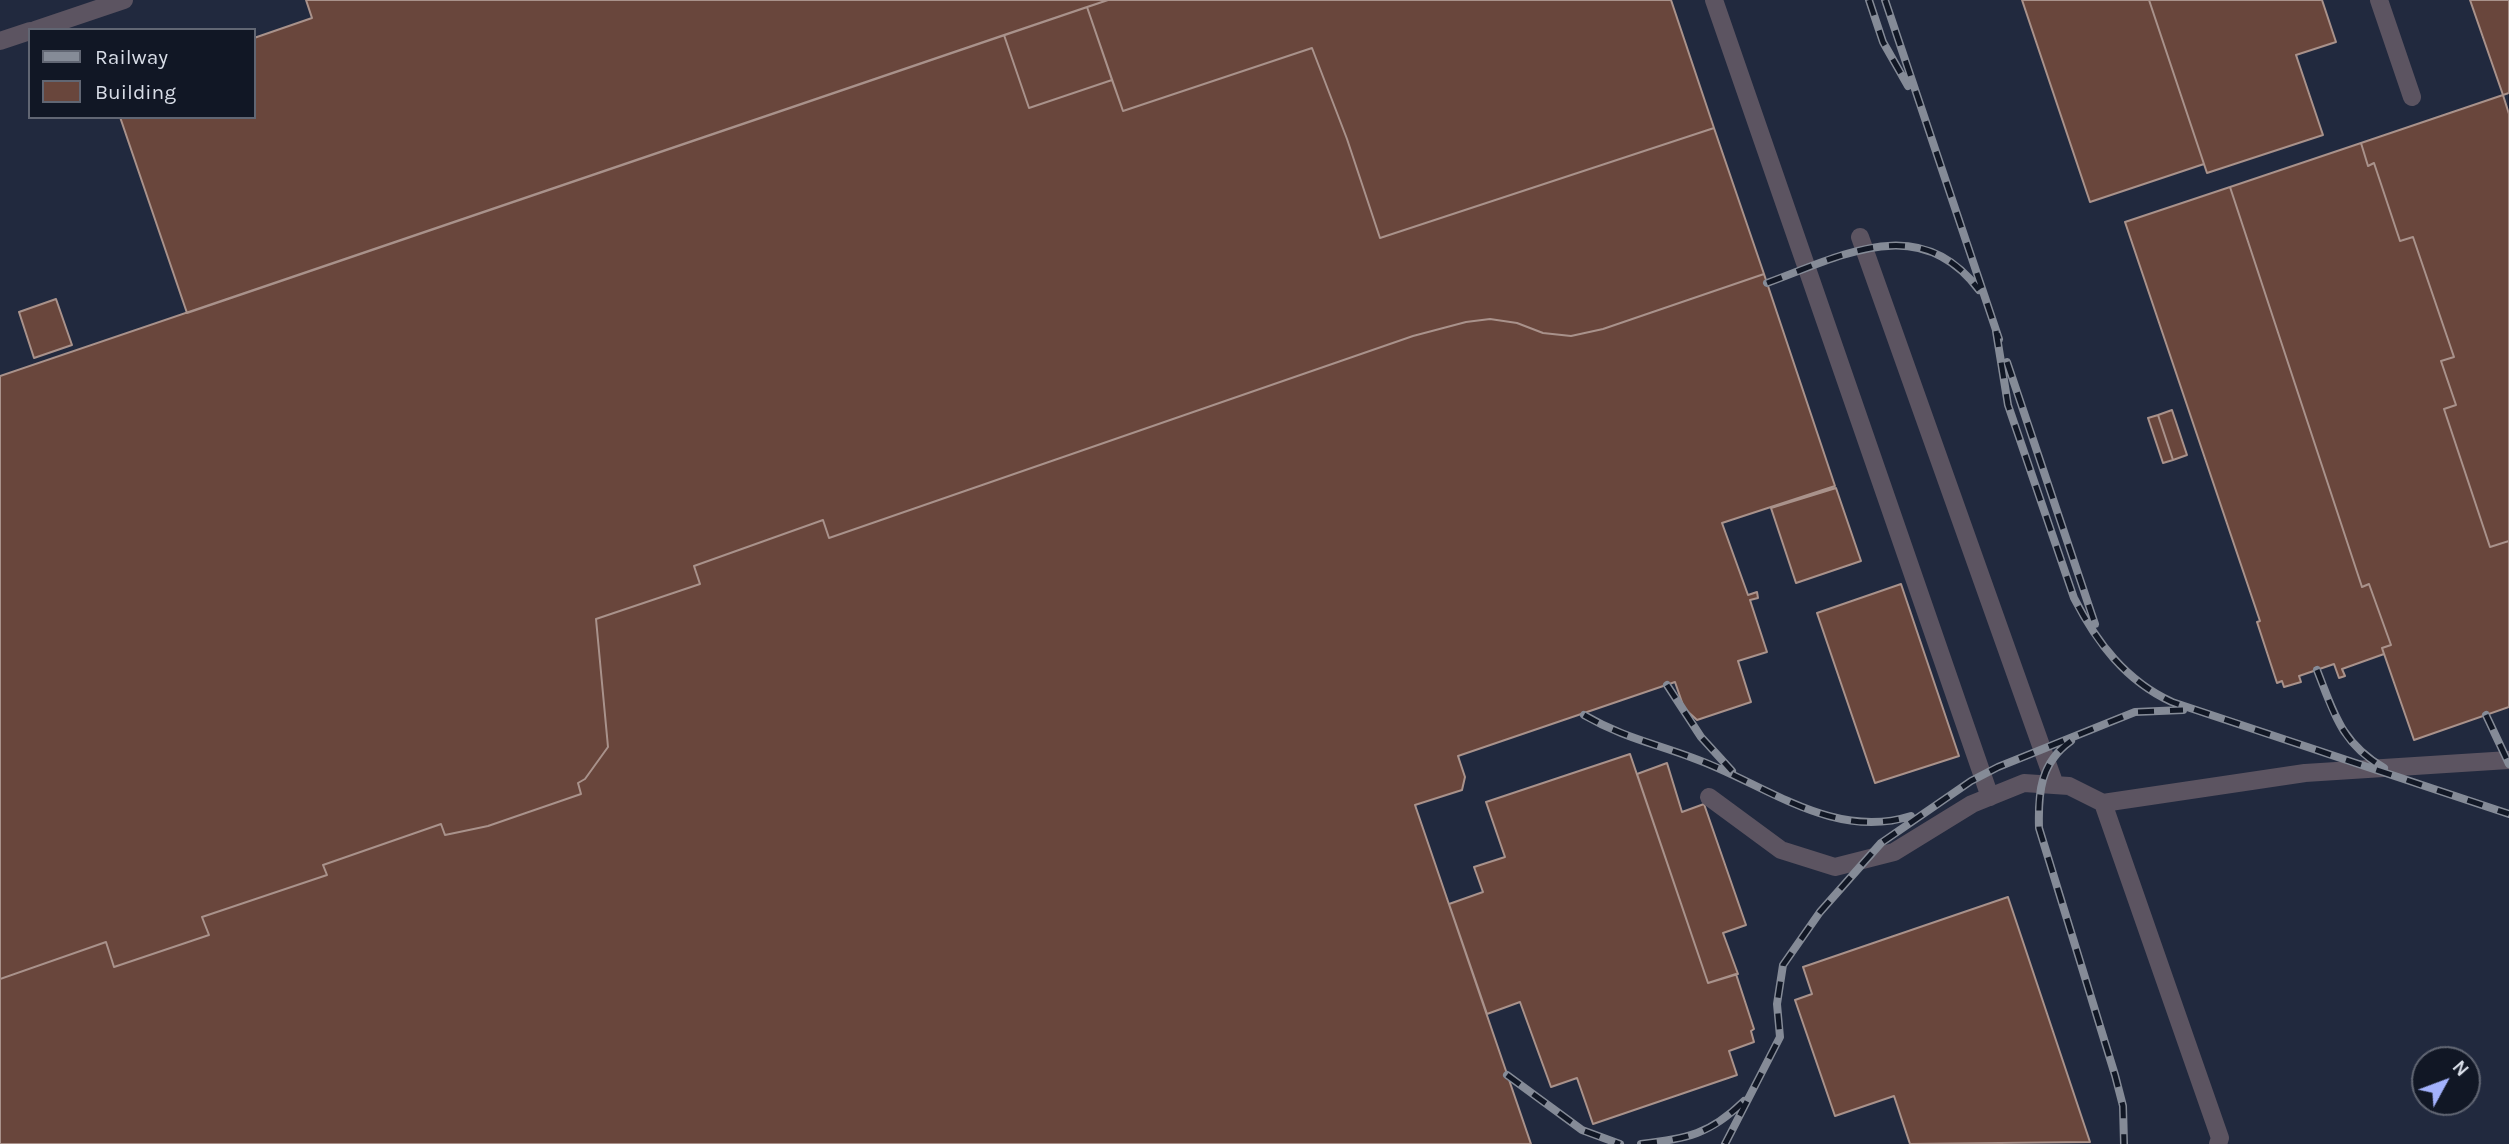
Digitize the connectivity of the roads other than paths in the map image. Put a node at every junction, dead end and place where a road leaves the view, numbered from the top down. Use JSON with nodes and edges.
{"nodes":[{"id":1,"x":124,"y":0,"type":"edge"},
{"id":2,"x":1714,"y":0,"type":"edge"},
{"id":3,"x":2379,"y":0,"type":"edge"},
{"id":4,"x":41,"y":28,"type":"edge"},
{"id":5,"x":28,"y":33,"type":"edge"},
{"id":6,"x":0,"y":41,"type":"edge"},
{"id":7,"x":2412,"y":97,"type":"dead end"},
{"id":8,"x":1860,"y":237,"type":"dead end"},
{"id":9,"x":2509,"y":760,"type":"edge"},
{"id":10,"x":2055,"y":785,"type":"junction"},
{"id":11,"x":1709,"y":797,"type":"dead end"},
{"id":12,"x":1990,"y":797,"type":"junction"},
{"id":13,"x":2103,"y":803,"type":"junction"},
{"id":14,"x":2218,"y":1144,"type":"edge"}],
"edges":[{"from":1,"to":4,"type":"lane"},
{"from":2,"to":12,"type":"lane"},
{"from":3,"to":7,"type":"lane"},
{"from":5,"to":6,"type":"lane"},
{"from":8,"to":10,"type":"lane"},
{"from":9,"to":13,"type":"lane"},
{"from":10,"to":12,"type":"lane"},
{"from":10,"to":13,"type":"lane"},
{"from":11,"to":12,"type":"lane"},
{"from":13,"to":14,"type":"lane"}]}
